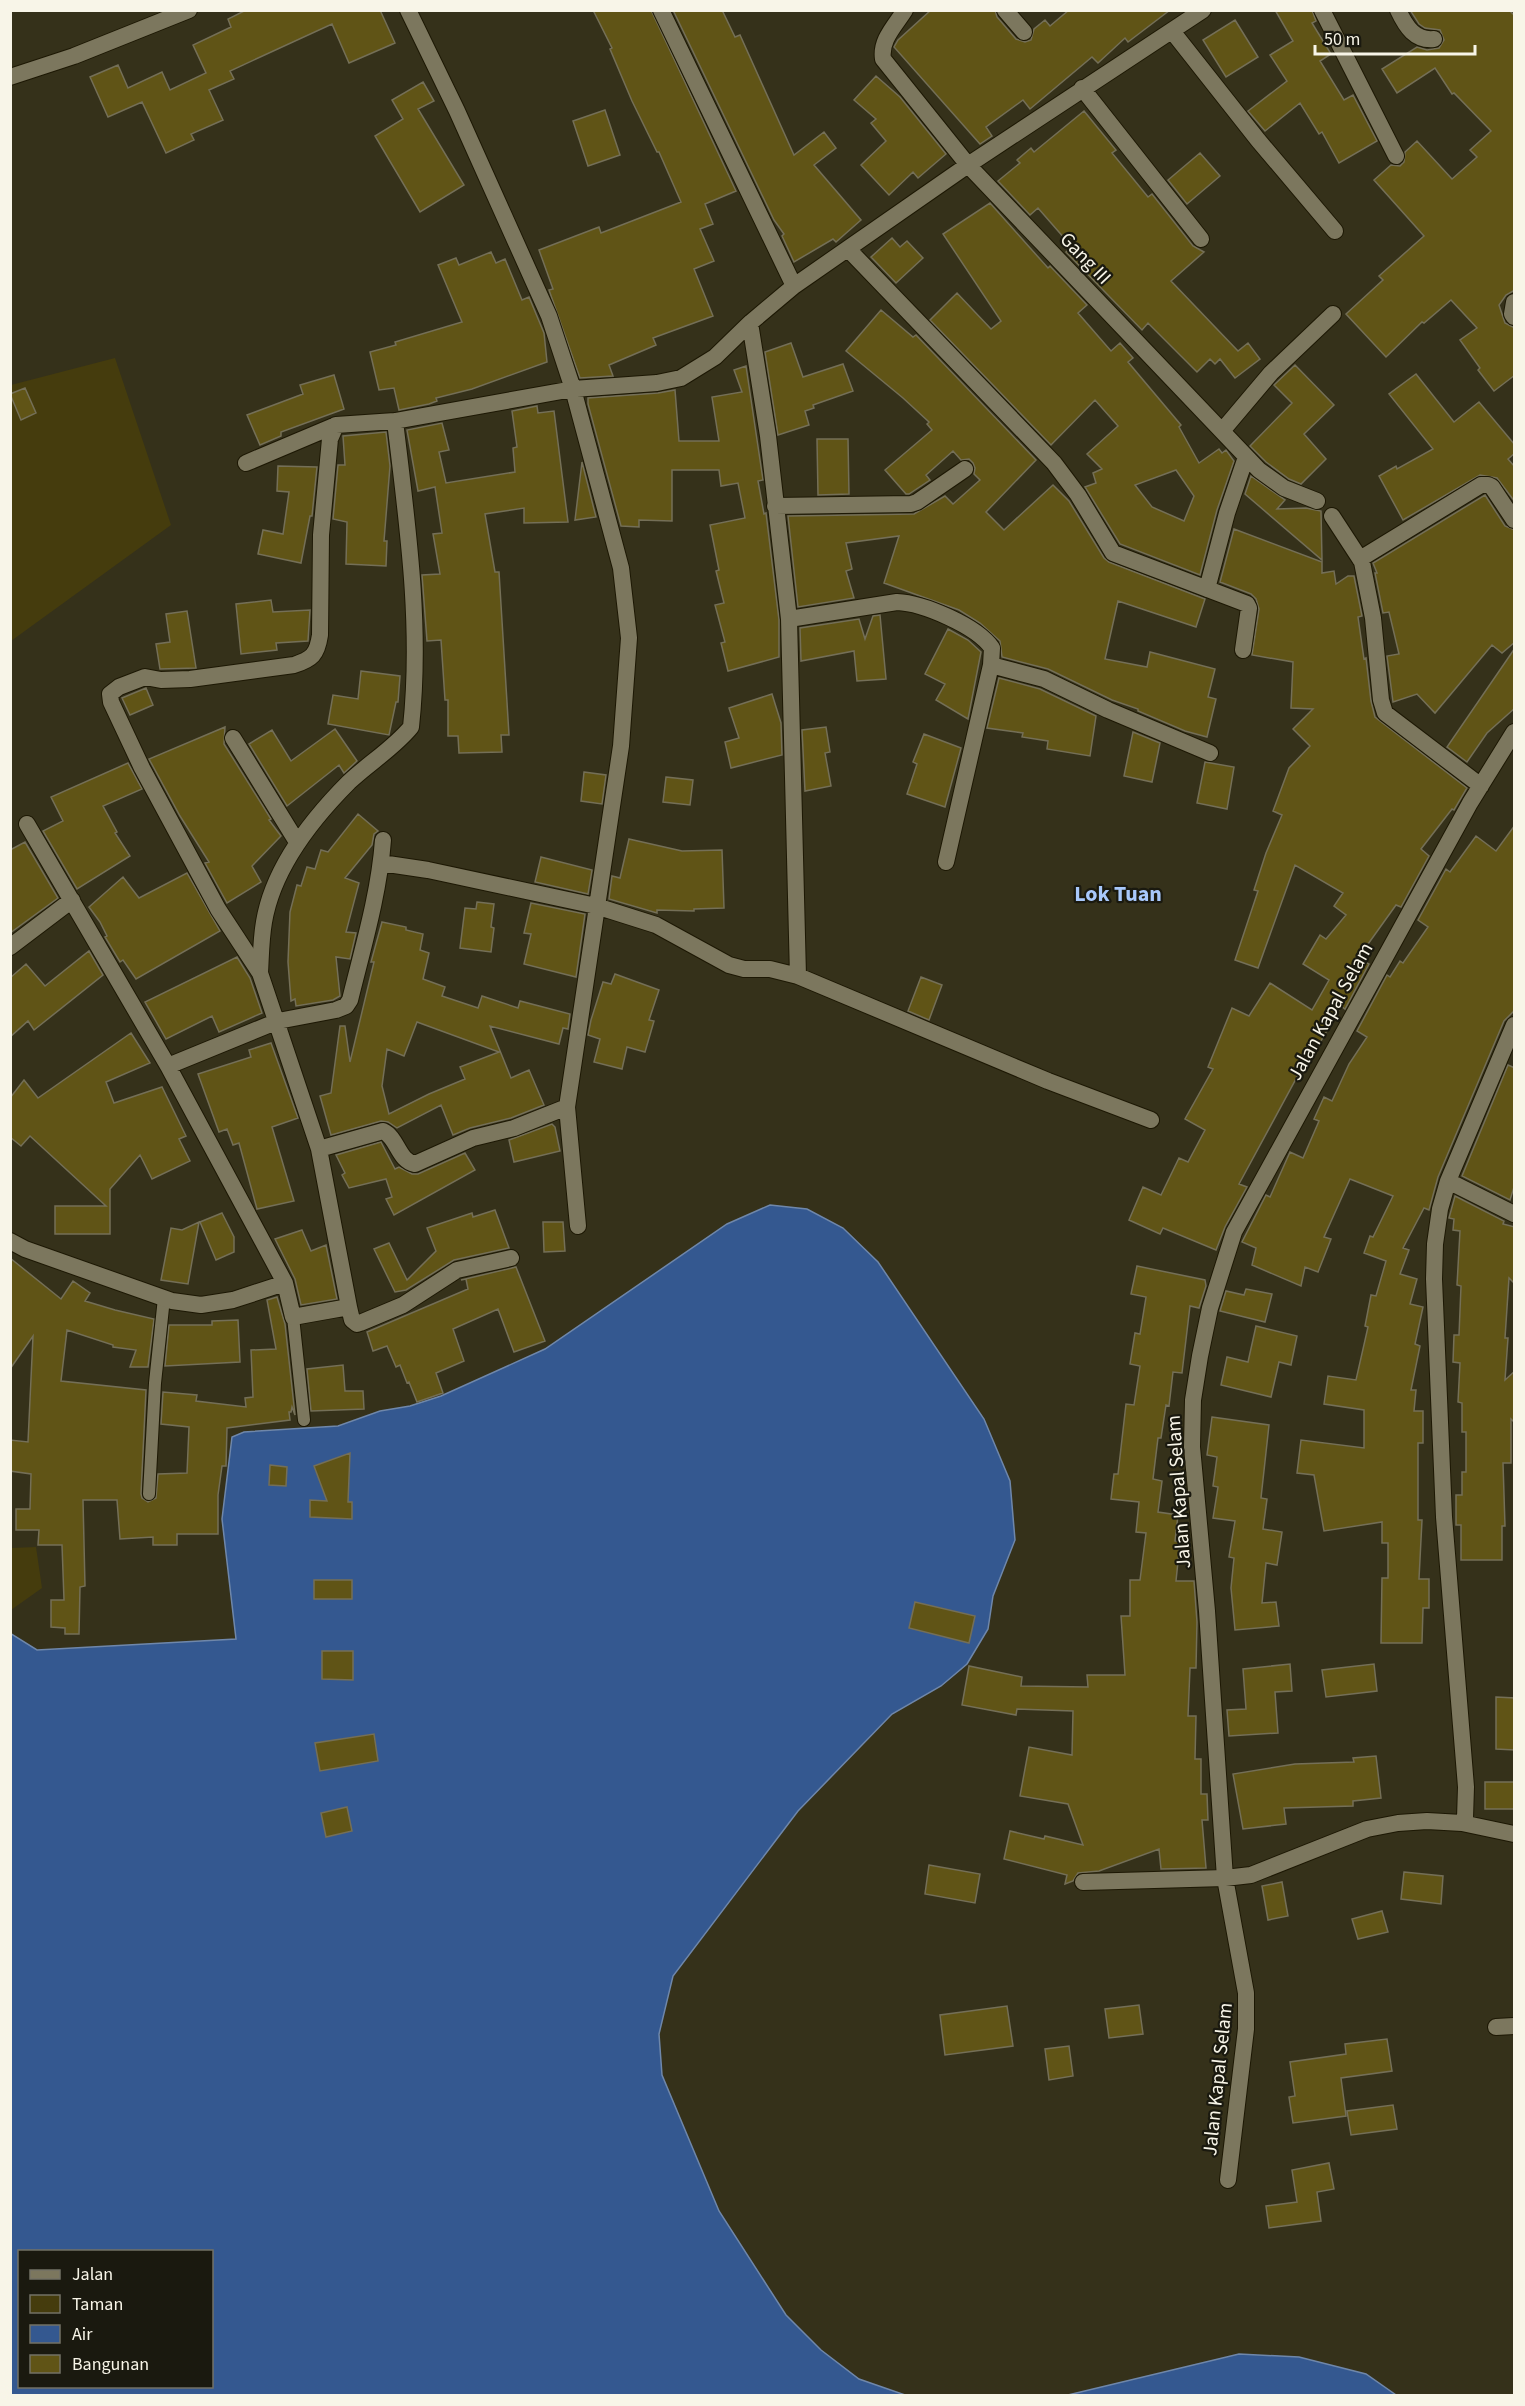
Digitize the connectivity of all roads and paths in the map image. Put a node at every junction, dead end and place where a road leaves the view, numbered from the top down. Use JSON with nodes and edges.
{"nodes":[{"id":1,"x":189,"y":10,"type":"edge"},
{"id":2,"x":408,"y":10,"type":"edge"},
{"id":3,"x":661,"y":10,"type":"edge"},
{"id":4,"x":905,"y":10,"type":"edge"},
{"id":5,"x":1005,"y":10,"type":"edge"},
{"id":6,"x":1203,"y":10,"type":"edge"},
{"id":7,"x":1322,"y":10,"type":"edge"},
{"id":8,"x":1398,"y":10,"type":"edge"},
{"id":9,"x":1172,"y":31,"type":"junction"},
{"id":10,"x":1024,"y":32,"type":"dead end"},
{"id":11,"x":1434,"y":39,"type":"dead end"},
{"id":12,"x":10,"y":77,"type":"edge"},
{"id":13,"x":1082,"y":88,"type":"junction"},
{"id":14,"x":1396,"y":156,"type":"dead end"},
{"id":15,"x":968,"y":165,"type":"junction"},
{"id":16,"x":1335,"y":231,"type":"dead end"},
{"id":17,"x":1201,"y":239,"type":"dead end"},
{"id":18,"x":848,"y":249,"type":"junction"},
{"id":19,"x":794,"y":286,"type":"junction"},
{"id":20,"x":1515,"y":302,"type":"edge"},
{"id":21,"x":1333,"y":314,"type":"dead end"},
{"id":22,"x":1515,"y":317,"type":"edge"},
{"id":23,"x":750,"y":323,"type":"junction"},
{"id":24,"x":573,"y":389,"type":"junction"},
{"id":25,"x":395,"y":421,"type":"junction"},
{"id":26,"x":336,"y":424,"type":"junction"},
{"id":27,"x":1221,"y":431,"type":"junction"},
{"id":28,"x":1246,"y":457,"type":"junction"},
{"id":29,"x":246,"y":462,"type":"dead end"},
{"id":30,"x":965,"y":469,"type":"dead end"},
{"id":31,"x":1317,"y":501,"type":"dead end"},
{"id":32,"x":775,"y":506,"type":"junction"},
{"id":33,"x":1332,"y":516,"type":"dead end"},
{"id":34,"x":1515,"y":520,"type":"edge"},
{"id":35,"x":1360,"y":559,"type":"junction"},
{"id":36,"x":1208,"y":590,"type":"junction"},
{"id":37,"x":789,"y":618,"type":"junction"},
{"id":38,"x":1243,"y":650,"type":"dead end"},
{"id":39,"x":991,"y":665,"type":"junction"},
{"id":40,"x":1515,"y":732,"type":"edge"},
{"id":41,"x":233,"y":738,"type":"dead end"},
{"id":42,"x":1210,"y":753,"type":"dead end"},
{"id":43,"x":1480,"y":786,"type":"junction"},
{"id":44,"x":27,"y":824,"type":"dead end"},
{"id":45,"x":383,"y":840,"type":"dead end"},
{"id":46,"x":297,"y":842,"type":"junction"},
{"id":47,"x":946,"y":862,"type":"dead end"},
{"id":48,"x":381,"y":863,"type":"junction"},
{"id":49,"x":72,"y":900,"type":"junction"},
{"id":50,"x":596,"y":906,"type":"junction"},
{"id":51,"x":10,"y":947,"type":"edge"},
{"id":52,"x":260,"y":973,"type":"junction"},
{"id":53,"x":798,"y":976,"type":"junction"},
{"id":54,"x":278,"y":1021,"type":"junction"},
{"id":55,"x":1515,"y":1025,"type":"edge"},
{"id":56,"x":168,"y":1066,"type":"junction"},
{"id":57,"x":567,"y":1107,"type":"junction"},
{"id":58,"x":1151,"y":1120,"type":"dead end"},
{"id":59,"x":320,"y":1149,"type":"junction"},
{"id":60,"x":1448,"y":1181,"type":"junction"},
{"id":61,"x":1515,"y":1214,"type":"edge"},
{"id":62,"x":578,"y":1226,"type":"dead end"},
{"id":63,"x":10,"y":1241,"type":"edge"},
{"id":64,"x":511,"y":1258,"type":"dead end"},
{"id":65,"x":285,"y":1283,"type":"junction"},
{"id":66,"x":164,"y":1298,"type":"junction"},
{"id":67,"x":349,"y":1307,"type":"junction"},
{"id":68,"x":293,"y":1317,"type":"junction"},
{"id":69,"x":304,"y":1420,"type":"dead end"},
{"id":70,"x":149,"y":1494,"type":"dead end"},
{"id":71,"x":1464,"y":1821,"type":"junction"},
{"id":72,"x":1515,"y":1834,"type":"edge"},
{"id":73,"x":1225,"y":1878,"type":"junction"},
{"id":74,"x":1083,"y":1882,"type":"dead end"},
{"id":75,"x":1496,"y":2026,"type":"dead end"},
{"id":76,"x":1515,"y":2026,"type":"edge"},
{"id":77,"x":1228,"y":2180,"type":"dead end"}],
"edges":[{"from":1,"to":12,"type":"street"},
{"from":2,"to":24,"type":"street"},
{"from":3,"to":19,"type":"street"},
{"from":4,"to":15,"type":"street","name":"Gang III"},
{"from":5,"to":10,"type":"street"},
{"from":6,"to":9,"type":"street"},
{"from":7,"to":14,"type":"street"},
{"from":8,"to":11,"type":"street"},
{"from":9,"to":13,"type":"street"},
{"from":9,"to":16,"type":"street"},
{"from":13,"to":15,"type":"street"},
{"from":13,"to":17,"type":"street"},
{"from":15,"to":18,"type":"street"},
{"from":15,"to":27,"type":"street","name":"Gang III"},
{"from":18,"to":19,"type":"street"},
{"from":18,"to":36,"type":"street"},
{"from":19,"to":23,"type":"street"},
{"from":20,"to":22,"type":"street"},
{"from":21,"to":27,"type":"street"},
{"from":23,"to":24,"type":"street"},
{"from":23,"to":32,"type":"street"},
{"from":24,"to":25,"type":"street"},
{"from":24,"to":50,"type":"street"},
{"from":25,"to":26,"type":"street"},
{"from":25,"to":46,"type":"street"},
{"from":26,"to":29,"type":"street"},
{"from":26,"to":52,"type":"street"},
{"from":27,"to":28,"type":"street","name":"Gang III"},
{"from":28,"to":31,"type":"street","name":"Gang III"},
{"from":28,"to":36,"type":"street"},
{"from":30,"to":32,"type":"street"},
{"from":32,"to":37,"type":"street"},
{"from":33,"to":35,"type":"street"},
{"from":34,"to":35,"type":"street"},
{"from":35,"to":43,"type":"street"},
{"from":36,"to":38,"type":"street"},
{"from":37,"to":39,"type":"street"},
{"from":37,"to":53,"type":"street"},
{"from":39,"to":42,"type":"street"},
{"from":39,"to":47,"type":"street"},
{"from":40,"to":43,"type":"street","name":"Jalan Kapal Selam"},
{"from":41,"to":46,"type":"street"},
{"from":43,"to":73,"type":"street","name":"Jalan Kapal Selam"},
{"from":44,"to":49,"type":"street"},
{"from":45,"to":48,"type":"street"},
{"from":46,"to":52,"type":"street"},
{"from":48,"to":50,"type":"street"},
{"from":48,"to":54,"type":"street"},
{"from":49,"to":51,"type":"street"},
{"from":49,"to":56,"type":"street"},
{"from":50,"to":53,"type":"street"},
{"from":50,"to":57,"type":"street"},
{"from":52,"to":54,"type":"street"},
{"from":53,"to":58,"type":"street"},
{"from":54,"to":56,"type":"street"},
{"from":54,"to":59,"type":"street"},
{"from":55,"to":60,"type":"street"},
{"from":56,"to":65,"type":"street"},
{"from":57,"to":59,"type":"street"},
{"from":57,"to":62,"type":"street"},
{"from":59,"to":67,"type":"street"},
{"from":60,"to":61,"type":"street"},
{"from":60,"to":71,"type":"street"},
{"from":63,"to":66,"type":"street"},
{"from":64,"to":67,"type":"street"},
{"from":65,"to":66,"type":"street"},
{"from":65,"to":68,"type":"street"},
{"from":66,"to":70,"type":"lane"},
{"from":67,"to":68,"type":"street"},
{"from":68,"to":69,"type":"lane"},
{"from":71,"to":72,"type":"street"},
{"from":71,"to":73,"type":"street"},
{"from":73,"to":74,"type":"street"},
{"from":73,"to":77,"type":"street","name":"Jalan Kapal Selam"},
{"from":75,"to":76,"type":"street"}]}
